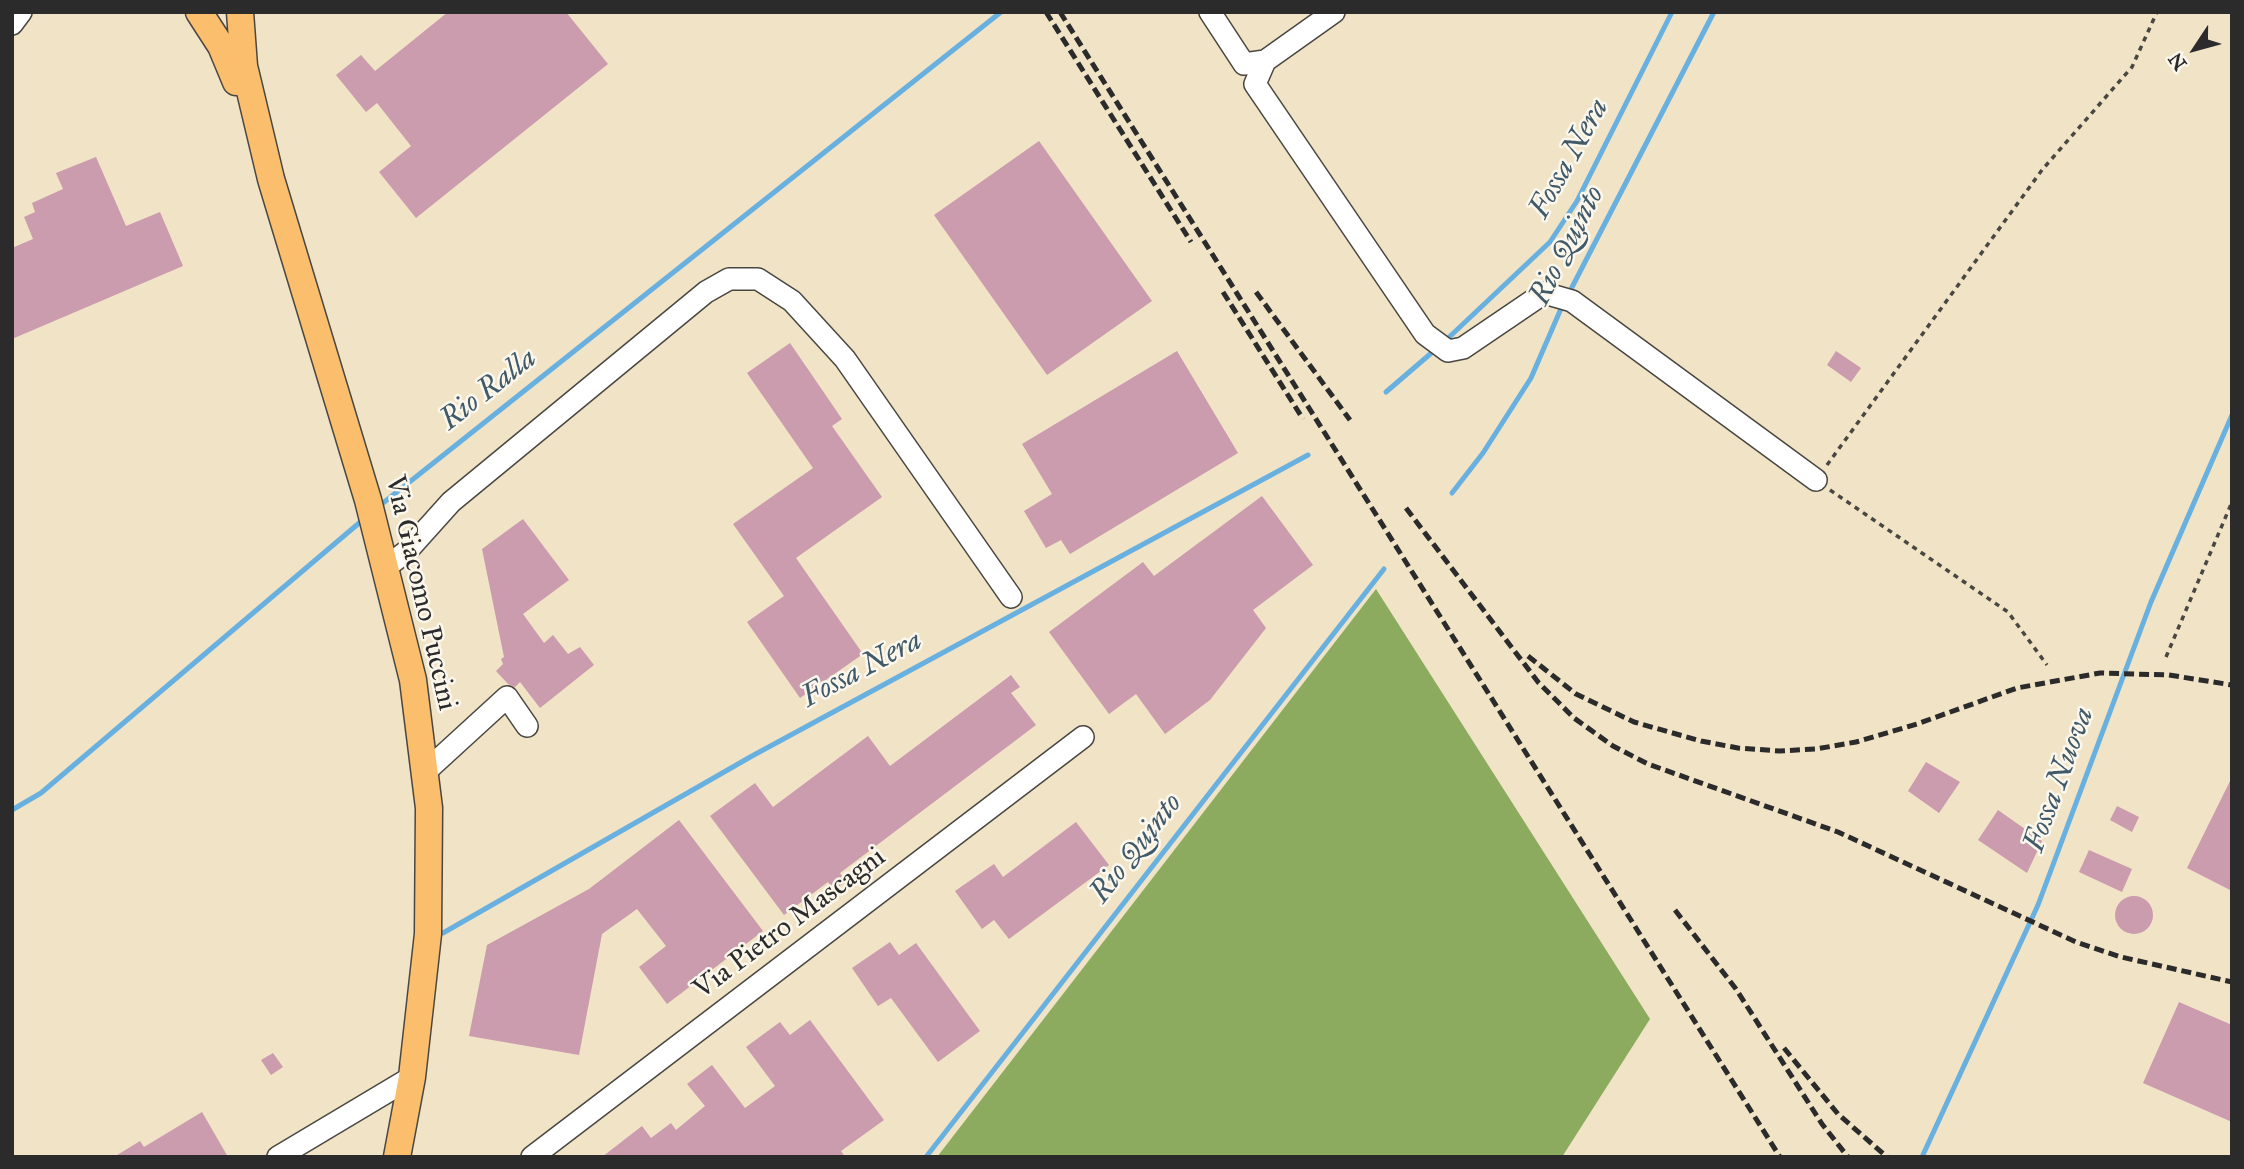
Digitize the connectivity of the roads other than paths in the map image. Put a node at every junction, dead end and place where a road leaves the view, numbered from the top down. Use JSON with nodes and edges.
{"nodes":[{"id":1,"x":21,"y":12,"type":"edge"},
{"id":2,"x":199,"y":12,"type":"edge"},
{"id":3,"x":240,"y":12,"type":"edge"},
{"id":4,"x":1210,"y":12,"type":"edge"},
{"id":5,"x":1334,"y":12,"type":"edge"},
{"id":6,"x":12,"y":24,"type":"edge"},
{"id":7,"x":1265,"y":61,"type":"junction"},
{"id":8,"x":271,"y":179,"type":"junction"},
{"id":9,"x":1816,"y":480,"type":"road end"},
{"id":10,"x":384,"y":568,"type":"junction"},
{"id":11,"x":1011,"y":597,"type":"dead end"},
{"id":12,"x":527,"y":726,"type":"dead end"},
{"id":13,"x":1083,"y":737,"type":"dead end"},
{"id":14,"x":425,"y":772,"type":"junction"},
{"id":15,"x":412,"y":1077,"type":"junction"},
{"id":16,"x":278,"y":1157,"type":"edge"},
{"id":17,"x":397,"y":1157,"type":"edge"},
{"id":18,"x":532,"y":1157,"type":"edge"}],
"edges":[{"from":1,"to":6,"type":"street"},
{"from":2,"to":8,"type":"main road","name":"Via Giacomo Puccini"},
{"from":3,"to":8,"type":"main road","name":"Via Giacomo Puccini"},
{"from":4,"to":7,"type":"street"},
{"from":5,"to":7,"type":"street"},
{"from":7,"to":9,"type":"street"},
{"from":8,"to":10,"type":"main road","name":"Via Giacomo Puccini"},
{"from":10,"to":11,"type":"street"},
{"from":10,"to":14,"type":"main road","name":"Via Giacomo Puccini"},
{"from":12,"to":14,"type":"street"},
{"from":13,"to":18,"type":"street","name":"Via Pietro Mascagni"},
{"from":14,"to":15,"type":"main road","name":"Via Giacomo Puccini"},
{"from":15,"to":16,"type":"street"},
{"from":15,"to":17,"type":"main road","name":"Via Giacomo Puccini"}]}
